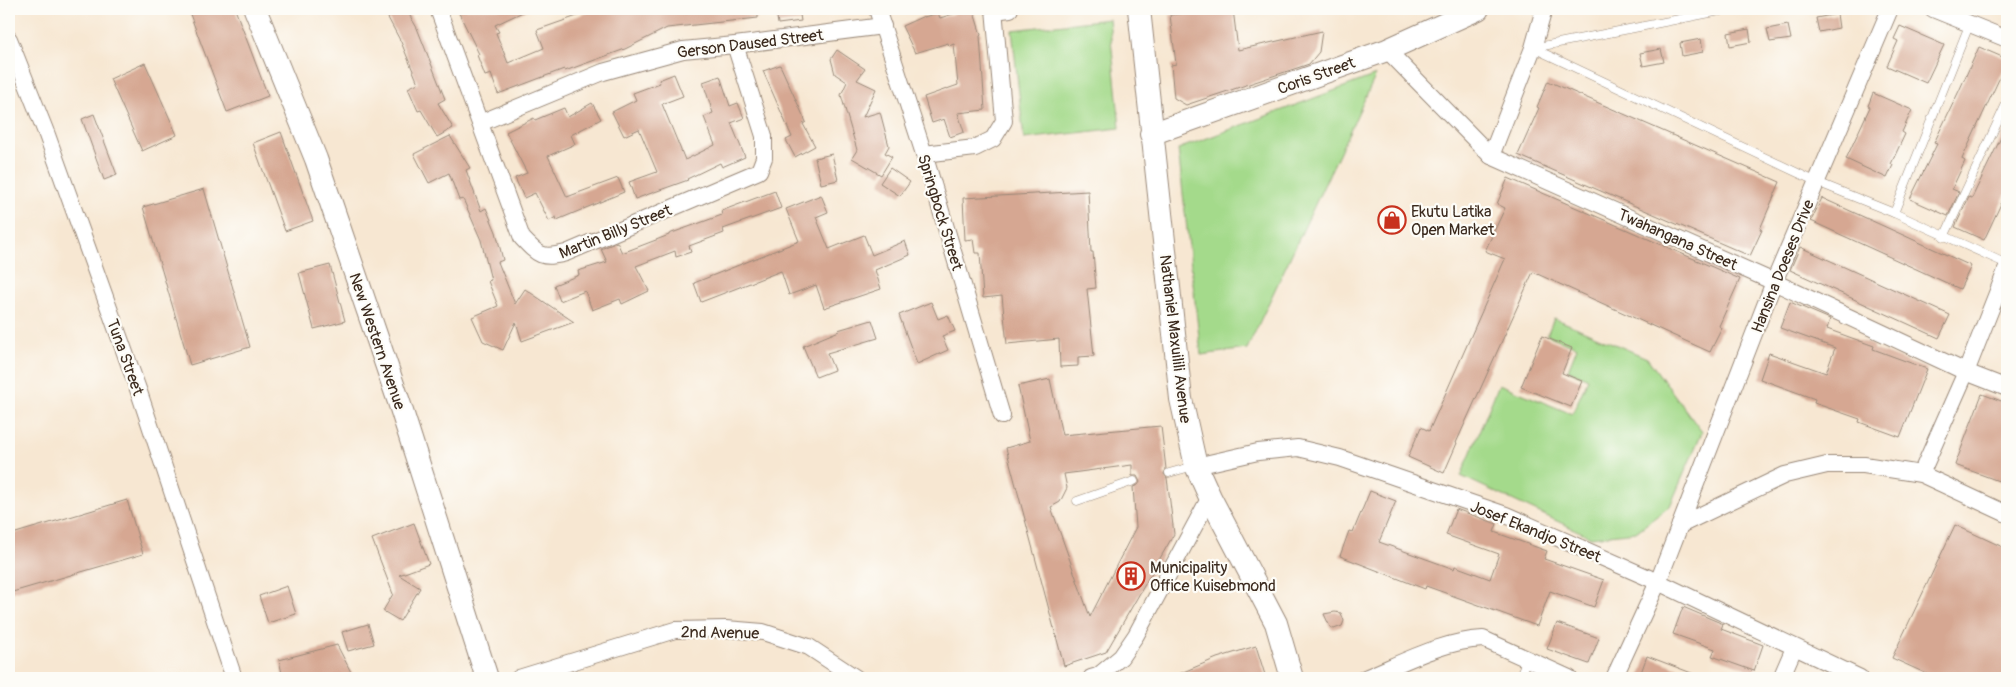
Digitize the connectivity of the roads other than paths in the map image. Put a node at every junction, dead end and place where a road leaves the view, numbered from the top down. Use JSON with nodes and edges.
{"nodes":[{"id":1,"x":255,"y":9,"type":"edge"},
{"id":2,"x":438,"y":9,"type":"edge"},
{"id":3,"x":877,"y":9,"type":"edge"},
{"id":4,"x":1000,"y":9,"type":"edge"},
{"id":5,"x":1139,"y":9,"type":"edge"},
{"id":6,"x":1478,"y":9,"type":"edge"},
{"id":7,"x":1544,"y":9,"type":"edge"},
{"id":8,"x":1730,"y":9,"type":"edge"},
{"id":9,"x":1890,"y":9,"type":"edge"},
{"id":10,"x":1933,"y":9,"type":"edge"},
{"id":11,"x":1970,"y":23,"type":"junction"},
{"id":12,"x":882,"y":26,"type":"junction"},
{"id":13,"x":9,"y":39,"type":"edge"},
{"id":14,"x":2007,"y":39,"type":"edge"},
{"id":15,"x":735,"y":45,"type":"junction"},
{"id":16,"x":1533,"y":48,"type":"junction"},
{"id":17,"x":1387,"y":50,"type":"junction"},
{"id":18,"x":2007,"y":102,"type":"edge"},
{"id":19,"x":480,"y":123,"type":"junction"},
{"id":20,"x":1151,"y":134,"type":"junction"},
{"id":21,"x":924,"y":154,"type":"junction"},
{"id":22,"x":1491,"y":156,"type":"junction"},
{"id":23,"x":1817,"y":182,"type":"junction"},
{"id":24,"x":1894,"y":213,"type":"junction"},
{"id":25,"x":1944,"y":237,"type":"junction"},
{"id":26,"x":2007,"y":266,"type":"edge"},
{"id":27,"x":1774,"y":282,"type":"junction"},
{"id":28,"x":1966,"y":372,"type":"junction"},
{"id":29,"x":2007,"y":388,"type":"edge"},
{"id":30,"x":1002,"y":416,"type":"dead end"},
{"id":31,"x":1196,"y":466,"type":"junction"},
{"id":32,"x":1170,"y":472,"type":"dead end"},
{"id":33,"x":1922,"y":474,"type":"junction"},
{"id":34,"x":1134,"y":482,"type":"dead end"},
{"id":35,"x":1210,"y":497,"type":"junction"},
{"id":36,"x":1077,"y":501,"type":"dead end"},
{"id":37,"x":2007,"y":514,"type":"edge"},
{"id":38,"x":1680,"y":525,"type":"junction"},
{"id":39,"x":1658,"y":582,"type":"junction"},
{"id":40,"x":1794,"y":648,"type":"junction"},
{"id":41,"x":1527,"y":659,"type":"junction"},
{"id":42,"x":234,"y":678,"type":"edge"},
{"id":43,"x":488,"y":678,"type":"edge"},
{"id":44,"x":519,"y":678,"type":"edge"},
{"id":45,"x":856,"y":678,"type":"edge"},
{"id":46,"x":1096,"y":678,"type":"edge"},
{"id":47,"x":1292,"y":678,"type":"edge"},
{"id":48,"x":1364,"y":678,"type":"edge"},
{"id":49,"x":1520,"y":678,"type":"edge"},
{"id":50,"x":1569,"y":678,"type":"edge"},
{"id":51,"x":1614,"y":678,"type":"edge"},
{"id":52,"x":1780,"y":678,"type":"edge"},
{"id":53,"x":1860,"y":678,"type":"edge"}],
"edges":[{"from":1,"to":43,"type":"street","name":"New Western Avenue"},
{"from":2,"to":19,"type":"street","name":"Martin Billy Street"},
{"from":3,"to":12,"type":"street","name":"Springbock Street"},
{"from":4,"to":21,"type":"street"},
{"from":5,"to":20,"type":"street","name":"Nathaniel Maxuilili Avenue"},
{"from":6,"to":17,"type":"street","name":"Coris Street"},
{"from":7,"to":16,"type":"street"},
{"from":8,"to":16,"type":"lane"},
{"from":9,"to":23,"type":"street","name":"Hansina Doeses Drive"},
{"from":10,"to":11,"type":"street"},
{"from":11,"to":14,"type":"street"},
{"from":11,"to":24,"type":"lane"},
{"from":12,"to":15,"type":"street","name":"Gerson Daused Street"},
{"from":12,"to":21,"type":"street","name":"Springbock Street"},
{"from":13,"to":42,"type":"street","name":"Tuna Street"},
{"from":15,"to":19,"type":"street","name":"Gerson Daused Street"},
{"from":15,"to":19,"type":"street","name":"Martin Billy Street"},
{"from":16,"to":22,"type":"street"},
{"from":16,"to":23,"type":"lane"},
{"from":17,"to":20,"type":"street","name":"Coris Street"},
{"from":17,"to":22,"type":"street"},
{"from":18,"to":25,"type":"lane"},
{"from":20,"to":31,"type":"street","name":"Nathaniel Maxuilili Avenue"},
{"from":21,"to":30,"type":"street","name":"Springbock Street"},
{"from":22,"to":27,"type":"street","name":"Twahangana Street"},
{"from":23,"to":24,"type":"lane"},
{"from":23,"to":27,"type":"street","name":"Hansina Doeses Drive"},
{"from":24,"to":25,"type":"lane"},
{"from":25,"to":26,"type":"lane"},
{"from":26,"to":28,"type":"street"},
{"from":27,"to":28,"type":"street","name":"Twahangana Street"},
{"from":27,"to":38,"type":"street","name":"Hansina Doeses Drive"},
{"from":28,"to":29,"type":"street","name":"Twahangana Street"},
{"from":28,"to":33,"type":"street"},
{"from":31,"to":32,"type":"lane"},
{"from":31,"to":35,"type":"street","name":"Nathaniel Maxuilili Avenue"},
{"from":31,"to":39,"type":"street","name":"Josef Ekandjo Street"},
{"from":33,"to":37,"type":"street"},
{"from":33,"to":38,"type":"street"},
{"from":34,"to":36,"type":"lane"},
{"from":35,"to":46,"type":"street"},
{"from":35,"to":47,"type":"street","name":"Nathaniel Maxuilili Avenue"},
{"from":38,"to":39,"type":"street","name":"Hansina Doeses Drive"},
{"from":39,"to":40,"type":"street","name":"Josef Ekandjo Street"},
{"from":39,"to":51,"type":"street","name":"Hansina Doeses Drive"},
{"from":40,"to":52,"type":"street"},
{"from":40,"to":53,"type":"street","name":"Josef Ekandjo Street"},
{"from":41,"to":48,"type":"street"},
{"from":41,"to":49,"type":"lane"},
{"from":41,"to":50,"type":"street"},
{"from":44,"to":45,"type":"street","name":"2nd Avenue"}]}
